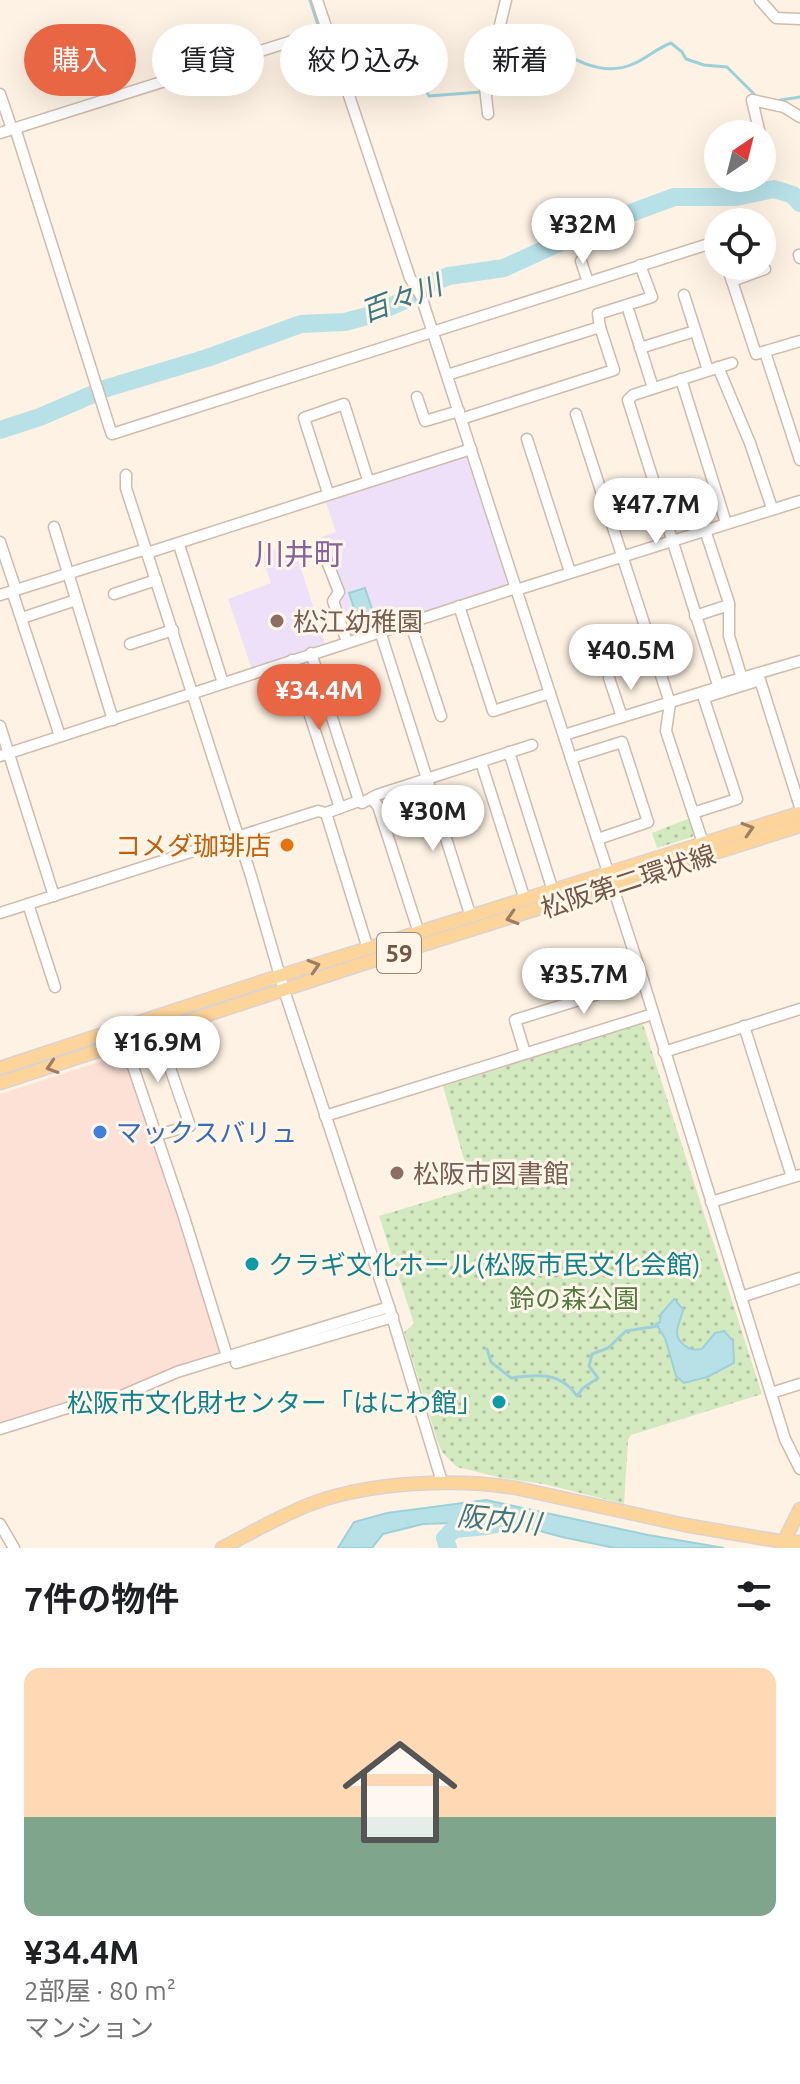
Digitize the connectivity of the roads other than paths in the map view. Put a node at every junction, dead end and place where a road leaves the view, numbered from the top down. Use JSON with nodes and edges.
{"nodes":[{"id":1,"x":317,"y":0,"type":"edge"},
{"id":2,"x":506,"y":0,"type":"edge"},
{"id":3,"x":760,"y":0,"type":"edge"},
{"id":4,"x":800,"y":19,"type":"edge"},
{"id":5,"x":324,"y":24,"type":"edge"},
{"id":6,"x":280,"y":41,"type":"edge"},
{"id":7,"x":0,"y":94,"type":"edge"},
{"id":8,"x":349,"y":96,"type":"edge"},
{"id":9,"x":488,"y":114,"type":"dead end"},
{"id":10,"x":800,"y":117,"type":"edge"},
{"id":11,"x":757,"y":120,"type":"edge"},
{"id":12,"x":13,"y":129,"type":"junction"},
{"id":13,"x":0,"y":133,"type":"edge"},
{"id":14,"x":704,"y":244,"type":"edge"},
{"id":15,"x":581,"y":261,"type":"dead end"},
{"id":16,"x":640,"y":265,"type":"junction"},
{"id":17,"x":732,"y":281,"type":"edge"},
{"id":18,"x":588,"y":282,"type":"junction"},
{"id":19,"x":684,"y":295,"type":"dead end"},
{"id":20,"x":629,"y":312,"type":"dead end"},
{"id":21,"x":600,"y":327,"type":"junction"},
{"id":22,"x":432,"y":331,"type":"junction"},
{"id":23,"x":695,"y":331,"type":"junction"},
{"id":24,"x":800,"y":341,"type":"edge"},
{"id":25,"x":640,"y":348,"type":"junction"},
{"id":26,"x":765,"y":352,"type":"junction"},
{"id":27,"x":732,"y":363,"type":"dead end"},
{"id":28,"x":713,"y":369,"type":"junction"},
{"id":29,"x":447,"y":375,"type":"junction"},
{"id":30,"x":681,"y":379,"type":"junction"},
{"id":31,"x":653,"y":388,"type":"junction"},
{"id":32,"x":417,"y":397,"type":"dead end"},
{"id":33,"x":576,"y":414,"type":"dead end"},
{"id":34,"x":460,"y":415,"type":"junction"},
{"id":35,"x":527,"y":439,"type":"dead end"},
{"id":36,"x":471,"y":449,"type":"junction"},
{"id":37,"x":800,"y":460,"type":"edge"},
{"id":38,"x":126,"y":475,"type":"dead end"},
{"id":39,"x":368,"y":480,"type":"junction"},
{"id":40,"x":328,"y":493,"type":"junction"},
{"id":41,"x":800,"y":501,"type":"edge"},
{"id":42,"x":772,"y":508,"type":"junction"},
{"id":43,"x":726,"y":523,"type":"junction"},
{"id":44,"x":54,"y":527,"type":"dead end"},
{"id":45,"x":705,"y":530,"type":"junction"},
{"id":46,"x":672,"y":540,"type":"junction"},
{"id":47,"x":0,"y":542,"type":"edge"},
{"id":48,"x":180,"y":548,"type":"dead end"},
{"id":49,"x":146,"y":551,"type":"junction"},
{"id":50,"x":622,"y":556,"type":"junction"},
{"id":51,"x":326,"y":559,"type":"dead end"},
{"id":52,"x":570,"y":572,"type":"junction"},
{"id":53,"x":67,"y":574,"type":"junction"},
{"id":54,"x":156,"y":580,"type":"junction"},
{"id":55,"x":516,"y":589,"type":"junction"},
{"id":56,"x":14,"y":591,"type":"junction"},
{"id":57,"x":114,"y":594,"type":"dead end"},
{"id":58,"x":0,"y":595,"type":"edge"},
{"id":59,"x":76,"y":600,"type":"junction"},
{"id":60,"x":729,"y":605,"type":"junction"},
{"id":61,"x":459,"y":606,"type":"junction"},
{"id":62,"x":695,"y":616,"type":"junction"},
{"id":63,"x":22,"y":618,"type":"junction"},
{"id":64,"x":410,"y":622,"type":"junction"},
{"id":65,"x":173,"y":630,"type":"junction"},
{"id":66,"x":380,"y":631,"type":"junction"},
{"id":67,"x":347,"y":642,"type":"junction"},
{"id":68,"x":130,"y":644,"type":"dead end"},
{"id":69,"x":311,"y":653,"type":"junction"},
{"id":70,"x":292,"y":660,"type":"junction"},
{"id":71,"x":800,"y":661,"type":"edge"},
{"id":72,"x":609,"y":678,"type":"dead end"},
{"id":73,"x":743,"y":681,"type":"junction"},
{"id":74,"x":223,"y":683,"type":"junction"},
{"id":75,"x":718,"y":685,"type":"junction"},
{"id":76,"x":193,"y":693,"type":"junction"},
{"id":77,"x":550,"y":693,"type":"junction"},
{"id":78,"x":704,"y":699,"type":"junction"},
{"id":79,"x":668,"y":706,"type":"junction"},
{"id":80,"x":441,"y":716,"type":"dead end"},
{"id":81,"x":622,"y":717,"type":"junction"},
{"id":82,"x":113,"y":720,"type":"junction"},
{"id":83,"x":0,"y":726,"type":"edge"},
{"id":84,"x":564,"y":735,"type":"junction"},
{"id":85,"x":60,"y":736,"type":"junction"},
{"id":86,"x":532,"y":745,"type":"dead end"},
{"id":87,"x":509,"y":752,"type":"junction"},
{"id":88,"x":4,"y":754,"type":"edge"},
{"id":89,"x":571,"y":758,"type":"junction"},
{"id":90,"x":481,"y":762,"type":"junction"},
{"id":91,"x":428,"y":779,"type":"junction"},
{"id":92,"x":372,"y":799,"type":"junction"},
{"id":93,"x":359,"y":801,"type":"junction"},
{"id":94,"x":340,"y":808,"type":"junction"},
{"id":95,"x":800,"y":810,"type":"edge"},
{"id":96,"x":326,"y":813,"type":"junction"},
{"id":97,"x":693,"y":813,"type":"junction"},
{"id":98,"x":800,"y":826,"type":"edge"},
{"id":99,"x":238,"y":836,"type":"junction"},
{"id":100,"x":598,"y":839,"type":"junction"},
{"id":101,"x":703,"y":843,"type":"junction"},
{"id":102,"x":611,"y":880,"type":"junction"},
{"id":103,"x":553,"y":891,"type":"junction"},
{"id":104,"x":54,"y":896,"type":"junction"},
{"id":105,"x":525,"y":900,"type":"junction"},
{"id":106,"x":28,"y":904,"type":"junction"},
{"id":107,"x":1,"y":911,"type":"edge"},
{"id":108,"x":471,"y":917,"type":"junction"},
{"id":109,"x":419,"y":933,"type":"junction"},
{"id":110,"x":368,"y":949,"type":"junction"},
{"id":111,"x":279,"y":976,"type":"junction"},
{"id":112,"x":643,"y":980,"type":"junction"},
{"id":113,"x":55,"y":987,"type":"dead end"},
{"id":114,"x":284,"y":990,"type":"junction"},
{"id":115,"x":799,"y":1013,"type":"edge"},
{"id":116,"x":653,"y":1014,"type":"junction"},
{"id":117,"x":744,"y":1026,"type":"junction"},
{"id":118,"x":158,"y":1033,"type":"junction"},
{"id":119,"x":125,"y":1043,"type":"junction"},
{"id":120,"x":664,"y":1052,"type":"junction"},
{"id":121,"x":525,"y":1053,"type":"junction"},
{"id":122,"x":0,"y":1068,"type":"edge"},
{"id":123,"x":0,"y":1083,"type":"edge"},
{"id":124,"x":325,"y":1116,"type":"junction"},
{"id":125,"x":157,"y":1135,"type":"junction"},
{"id":126,"x":796,"y":1176,"type":"edge"},
{"id":127,"x":711,"y":1202,"type":"junction"},
{"id":128,"x":800,"y":1278,"type":"edge"},
{"id":129,"x":741,"y":1297,"type":"junction"},
{"id":130,"x":391,"y":1312,"type":"junction"},
{"id":131,"x":232,"y":1360,"type":"junction"},
{"id":132,"x":800,"y":1384,"type":"edge"},
{"id":133,"x":771,"y":1393,"type":"junction"},
{"id":134,"x":0,"y":1429,"type":"edge"},
{"id":135,"x":800,"y":1469,"type":"edge"},
{"id":136,"x":442,"y":1482,"type":"junction"},
{"id":137,"x":800,"y":1509,"type":"edge"},
{"id":138,"x":0,"y":1524,"type":"edge"},
{"id":139,"x":800,"y":1542,"type":"edge"},
{"id":140,"x":782,"y":1545,"type":"edge"},
{"id":141,"x":14,"y":1548,"type":"edge"},
{"id":142,"x":222,"y":1548,"type":"edge"}],
"edges":[{"from":1,"to":5,"type":"street"},
{"from":2,"to":9,"type":"street"},
{"from":3,"to":4,"type":"street"},
{"from":6,"to":12,"type":"street"},
{"from":7,"to":12,"type":"street"},
{"from":8,"to":22,"type":"street"},
{"from":10,"to":11,"type":"street"},
{"from":12,"to":13,"type":"street"},
{"from":12,"to":22,"type":"street"},
{"from":14,"to":16,"type":"street"},
{"from":15,"to":18,"type":"street"},
{"from":16,"to":18,"type":"street"},
{"from":16,"to":21,"type":"street"},
{"from":17,"to":26,"type":"street"},
{"from":18,"to":22,"type":"street"},
{"from":19,"to":23,"type":"street"},
{"from":20,"to":25,"type":"street"},
{"from":21,"to":29,"type":"street"},
{"from":21,"to":34,"type":"street"},
{"from":22,"to":29,"type":"street"},
{"from":23,"to":25,"type":"street"},
{"from":23,"to":28,"type":"street"},
{"from":24,"to":26,"type":"street"},
{"from":25,"to":31,"type":"street"},
{"from":26,"to":37,"type":"street"},
{"from":27,"to":28,"type":"street"},
{"from":28,"to":30,"type":"street"},
{"from":28,"to":42,"type":"street"},
{"from":29,"to":34,"type":"street"},
{"from":30,"to":31,"type":"street"},
{"from":30,"to":43,"type":"street"},
{"from":31,"to":46,"type":"street"},
{"from":32,"to":34,"type":"street"},
{"from":33,"to":50,"type":"street"},
{"from":34,"to":36,"type":"street"},
{"from":35,"to":52,"type":"street"},
{"from":36,"to":39,"type":"street"},
{"from":36,"to":55,"type":"street"},
{"from":38,"to":49,"type":"street"},
{"from":39,"to":40,"type":"street"},
{"from":39,"to":40,"type":"street"},
{"from":40,"to":49,"type":"street"},
{"from":41,"to":42,"type":"street"},
{"from":42,"to":43,"type":"street"},
{"from":43,"to":45,"type":"street"},
{"from":44,"to":53,"type":"street"},
{"from":45,"to":46,"type":"street"},
{"from":45,"to":60,"type":"street"},
{"from":46,"to":50,"type":"street"},
{"from":46,"to":62,"type":"street"},
{"from":47,"to":56,"type":"street"},
{"from":48,"to":74,"type":"street"},
{"from":49,"to":53,"type":"street"},
{"from":49,"to":54,"type":"street"},
{"from":50,"to":52,"type":"street"},
{"from":50,"to":79,"type":"street"},
{"from":51,"to":67,"type":"street"},
{"from":52,"to":55,"type":"street"},
{"from":53,"to":56,"type":"street"},
{"from":53,"to":59,"type":"street"},
{"from":54,"to":57,"type":"street"},
{"from":54,"to":65,"type":"street"},
{"from":55,"to":61,"type":"street"},
{"from":55,"to":77,"type":"street"},
{"from":56,"to":58,"type":"street"},
{"from":56,"to":63,"type":"street"},
{"from":59,"to":63,"type":"street"},
{"from":59,"to":82,"type":"street"},
{"from":60,"to":62,"type":"street"},
{"from":60,"to":73,"type":"street"},
{"from":61,"to":64,"type":"street"},
{"from":61,"to":77,"type":"street"},
{"from":62,"to":75,"type":"street"},
{"from":63,"to":85,"type":"street"},
{"from":64,"to":66,"type":"street"},
{"from":64,"to":80,"type":"street"},
{"from":65,"to":68,"type":"street"},
{"from":65,"to":76,"type":"street"},
{"from":66,"to":67,"type":"street"},
{"from":66,"to":91,"type":"street"},
{"from":67,"to":69,"type":"street"},
{"from":69,"to":70,"type":"street"},
{"from":69,"to":93,"type":"street"},
{"from":70,"to":74,"type":"street"},
{"from":70,"to":94,"type":"street"},
{"from":71,"to":73,"type":"street"},
{"from":72,"to":81,"type":"street"},
{"from":73,"to":75,"type":"street"},
{"from":73,"to":78,"type":"street"},
{"from":73,"to":95,"type":"street"},
{"from":74,"to":76,"type":"street"},
{"from":75,"to":79,"type":"street"},
{"from":76,"to":82,"type":"street"},
{"from":76,"to":99,"type":"street"},
{"from":77,"to":84,"type":"street"},
{"from":78,"to":79,"type":"street"},
{"from":78,"to":97,"type":"street"},
{"from":79,"to":81,"type":"street"},
{"from":79,"to":97,"type":"street"},
{"from":81,"to":84,"type":"street"},
{"from":82,"to":85,"type":"street"},
{"from":83,"to":88,"type":"street"},
{"from":84,"to":89,"type":"street"},
{"from":85,"to":88,"type":"street"},
{"from":86,"to":87,"type":"street"},
{"from":87,"to":90,"type":"street"},
{"from":87,"to":103,"type":"street"},
{"from":88,"to":104,"type":"street"},
{"from":89,"to":100,"type":"street"},
{"from":89,"to":100,"type":"street"},
{"from":90,"to":91,"type":"street"},
{"from":90,"to":105,"type":"street"},
{"from":91,"to":92,"type":"street"},
{"from":91,"to":108,"type":"street"},
{"from":92,"to":93,"type":"street"},
{"from":92,"to":109,"type":"street"},
{"from":93,"to":94,"type":"street"},
{"from":94,"to":96,"type":"street"},
{"from":101,"to":95,"type":"main road","name":"松阪第二環状線","number":"59","one_way":true},
{"from":96,"to":99,"type":"street"},
{"from":96,"to":110,"type":"street"},
{"from":97,"to":101,"type":"street"},
{"from":98,"to":102,"type":"main road","name":"松阪第二環状線","number":"59"},
{"from":99,"to":104,"type":"street"},
{"from":99,"to":111,"type":"street"},
{"from":100,"to":102,"type":"street"},
{"from":101,"to":102,"type":"main road","name":"松阪第二環状線","number":"59"},
{"from":102,"to":103,"type":"main road","name":"松阪第二環状線","number":"59"},
{"from":102,"to":112,"type":"street"},
{"from":102,"to":114,"type":"main road","name":"松阪第二環状線","number":"59","one_way":true},
{"from":103,"to":105,"type":"main road","name":"松阪第二環状線","number":"59"},
{"from":104,"to":106,"type":"street"},
{"from":105,"to":108,"type":"main road","name":"松阪第二環状線","number":"59"},
{"from":106,"to":107,"type":"street"},
{"from":106,"to":113,"type":"street"},
{"from":108,"to":109,"type":"main road","name":"松阪第二環状線","number":"59"},
{"from":109,"to":110,"type":"main road","name":"松阪第二環状線","number":"59"},
{"from":111,"to":110,"type":"main road","name":"松阪第二環状線","number":"59","one_way":true},
{"from":111,"to":114,"type":"street"},
{"from":111,"to":122,"type":"main road","name":"松阪第二環状線","number":"59"},
{"from":112,"to":116,"type":"street"},
{"from":112,"to":121,"type":"street"},
{"from":114,"to":118,"type":"main road","name":"松阪第二環状線","number":"59"},
{"from":114,"to":124,"type":"street"},
{"from":115,"to":117,"type":"street"},
{"from":116,"to":120,"type":"street"},
{"from":116,"to":121,"type":"street"},
{"from":117,"to":120,"type":"street"},
{"from":117,"to":126,"type":"street"},
{"from":118,"to":119,"type":"main road","name":"松阪第二環状線","number":"59"},
{"from":118,"to":125,"type":"street"},
{"from":119,"to":123,"type":"main road","name":"松阪第二環状線","number":"59","one_way":true},
{"from":119,"to":125,"type":"street"},
{"from":120,"to":127,"type":"street"},
{"from":121,"to":124,"type":"street"},
{"from":124,"to":130,"type":"street"},
{"from":125,"to":131,"type":"street"},
{"from":126,"to":127,"type":"street"},
{"from":127,"to":129,"type":"street"},
{"from":128,"to":129,"type":"street"},
{"from":129,"to":133,"type":"street"},
{"from":130,"to":131,"type":"street"},
{"from":130,"to":136,"type":"street"},
{"from":131,"to":134,"type":"street"},
{"from":132,"to":133,"type":"street"},
{"from":133,"to":135,"type":"street"},
{"from":136,"to":140,"type":"main road"},
{"from":136,"to":142,"type":"main road"},
{"from":137,"to":140,"type":"main road"},
{"from":138,"to":141,"type":"street"},
{"from":139,"to":140,"type":"main road"}]}
